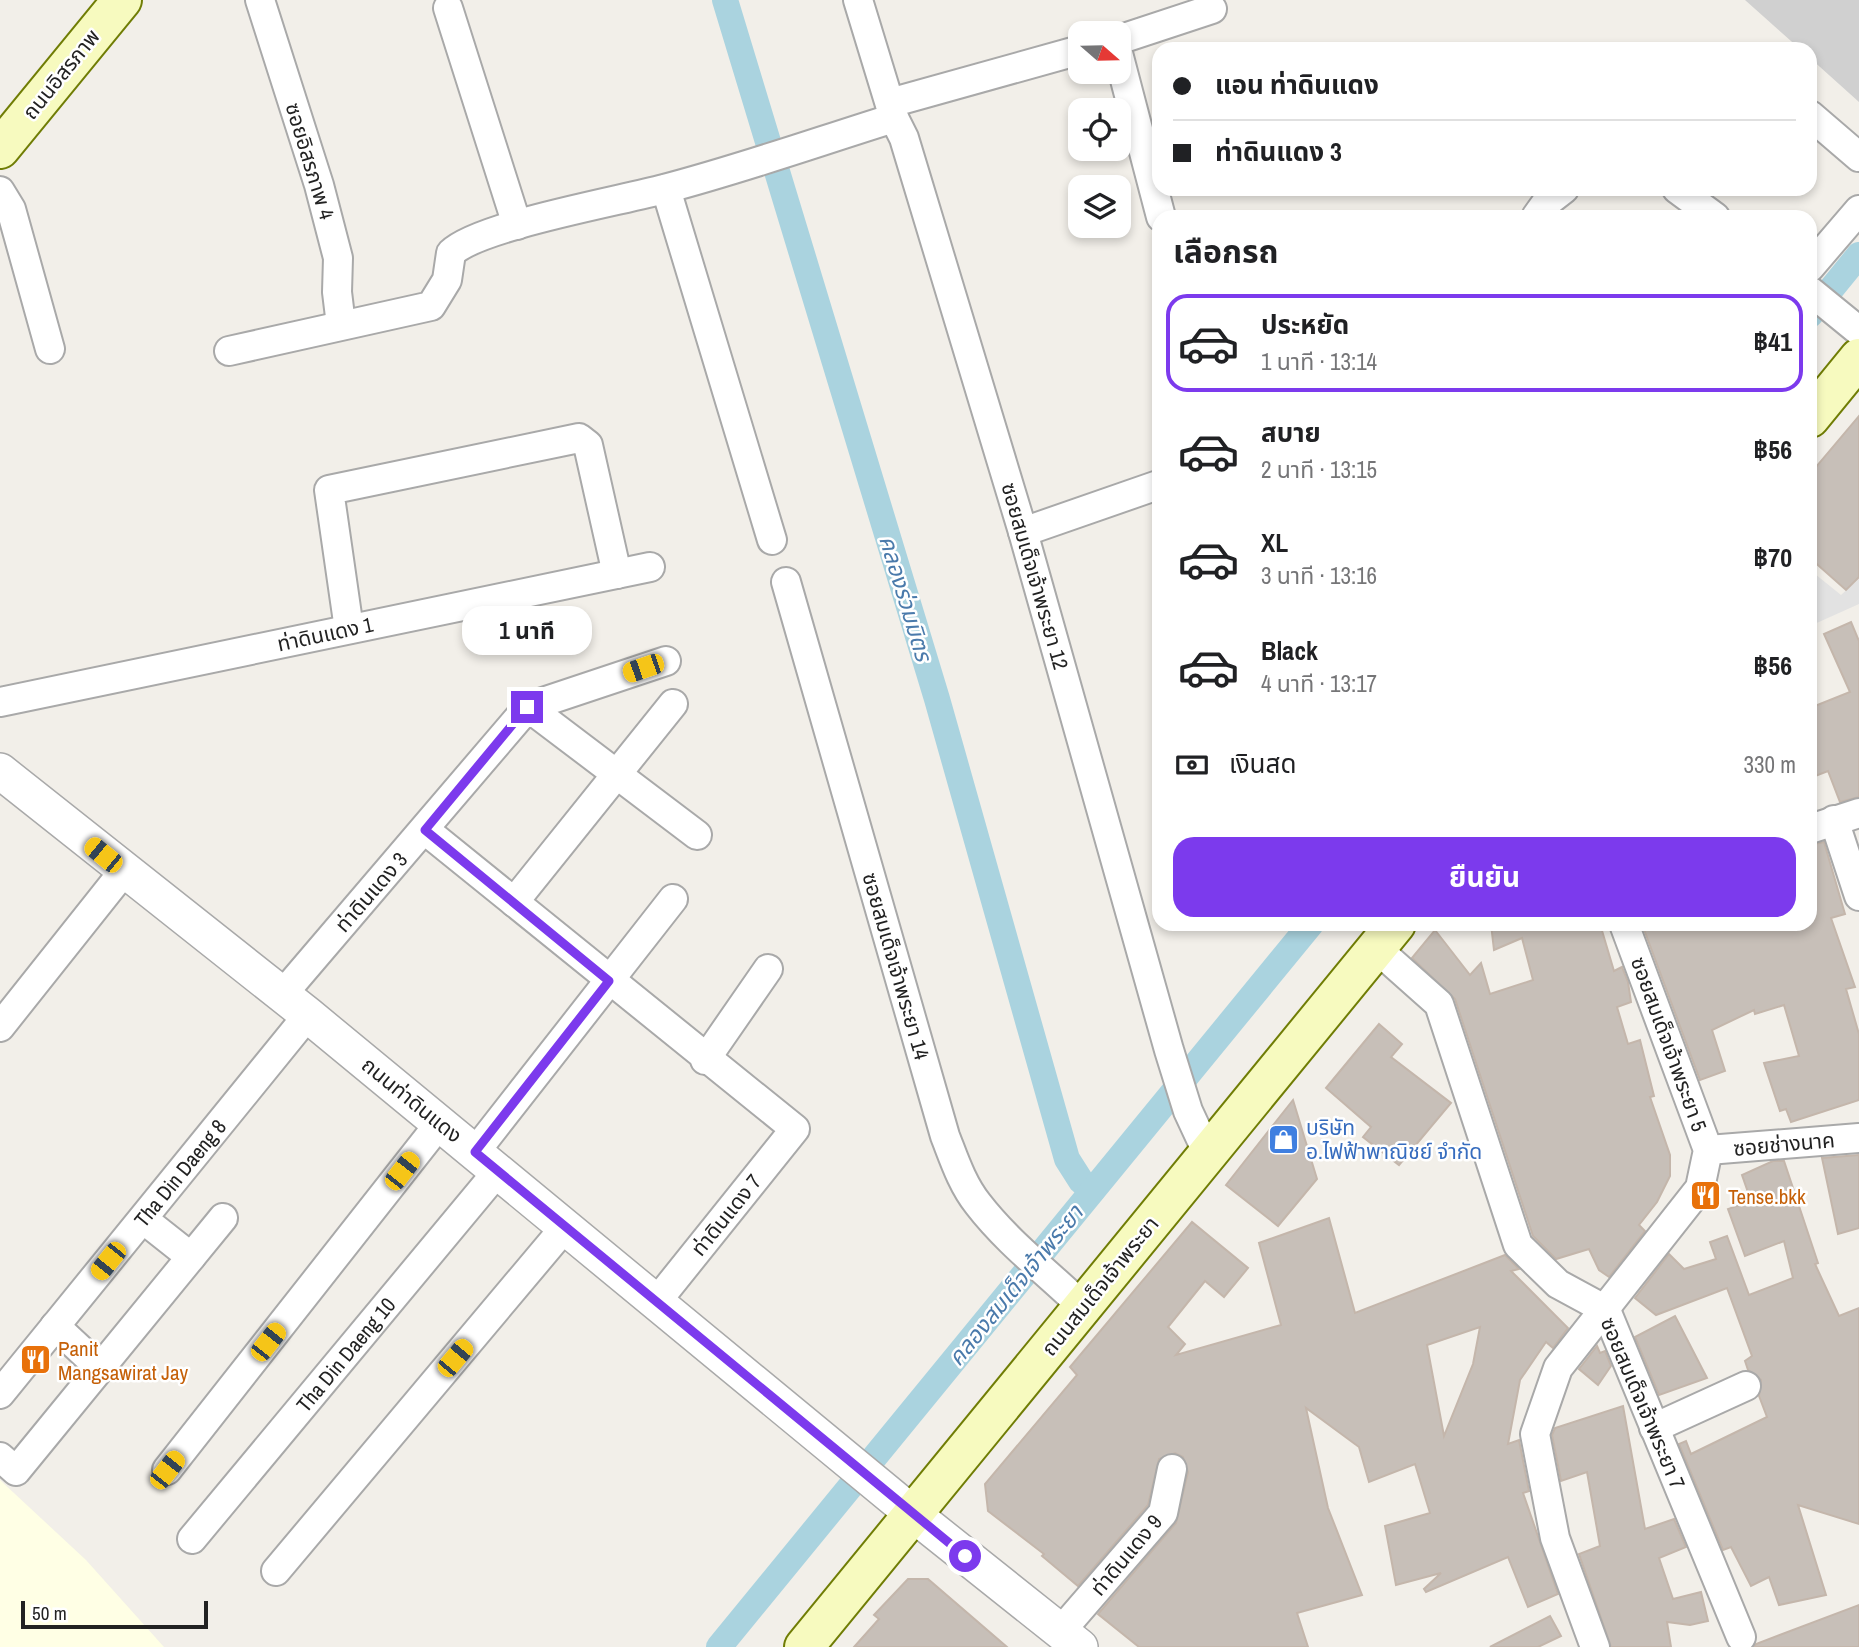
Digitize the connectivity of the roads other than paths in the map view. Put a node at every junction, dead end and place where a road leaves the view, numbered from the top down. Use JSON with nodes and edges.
{"nodes":[{"id":1,"x":122,"y":0,"type":"edge"},
{"id":2,"x":260,"y":0,"type":"edge"},
{"id":3,"x":858,"y":0,"type":"edge"},
{"id":4,"x":448,"y":8,"type":"dead end"},
{"id":5,"x":1212,"y":9,"type":"dead end"},
{"id":6,"x":1131,"y":36,"type":"edge"},
{"id":7,"x":1068,"y":53,"type":"edge"},
{"id":8,"x":1126,"y":84,"type":"edge"},
{"id":9,"x":892,"y":111,"type":"junction"},
{"id":10,"x":1817,"y":122,"type":"edge"},
{"id":11,"x":0,"y":149,"type":"edge"},
{"id":12,"x":1859,"y":157,"type":"edge"},
{"id":13,"x":1152,"y":183,"type":"edge"},
{"id":14,"x":666,"y":189,"type":"junction"},
{"id":15,"x":0,"y":191,"type":"edge"},
{"id":16,"x":1555,"y":196,"type":"edge"},
{"id":17,"x":1686,"y":196,"type":"edge"},
{"id":18,"x":1540,"y":210,"type":"edge"},
{"id":19,"x":1706,"y":210,"type":"edge"},
{"id":20,"x":1859,"y":210,"type":"edge"},
{"id":21,"x":517,"y":225,"type":"junction"},
{"id":22,"x":1817,"y":273,"type":"edge"},
{"id":23,"x":1817,"y":290,"type":"edge"},
{"id":24,"x":1851,"y":324,"type":"edge"},
{"id":25,"x":341,"y":325,"type":"junction"},
{"id":26,"x":50,"y":349,"type":"dead end"},
{"id":27,"x":229,"y":351,"type":"dead end"},
{"id":28,"x":1859,"y":358,"type":"edge"},
{"id":29,"x":1817,"y":409,"type":"edge"},
{"id":30,"x":1152,"y":487,"type":"edge"},
{"id":31,"x":1023,"y":532,"type":"junction"},
{"id":32,"x":772,"y":540,"type":"dead end"},
{"id":33,"x":650,"y":567,"type":"dead end"},
{"id":34,"x":617,"y":574,"type":"junction"},
{"id":35,"x":786,"y":582,"type":"dead end"},
{"id":36,"x":349,"y":629,"type":"junction"},
{"id":37,"x":666,"y":661,"type":"dead end"},
{"id":38,"x":0,"y":702,"type":"edge"},
{"id":39,"x":673,"y":704,"type":"dead end"},
{"id":40,"x":527,"y":707,"type":"junction"},
{"id":41,"x":0,"y":771,"type":"edge"},
{"id":42,"x":617,"y":776,"type":"junction"},
{"id":43,"x":1834,"y":821,"type":"edge"},
{"id":44,"x":425,"y":830,"type":"junction"},
{"id":45,"x":697,"y":835,"type":"dead end"},
{"id":46,"x":124,"y":871,"type":"junction"},
{"id":47,"x":1859,"y":896,"type":"edge"},
{"id":48,"x":673,"y":899,"type":"dead end"},
{"id":49,"x":514,"y":902,"type":"junction"},
{"id":50,"x":1628,"y":931,"type":"edge"},
{"id":51,"x":1386,"y":932,"type":"edge"},
{"id":52,"x":768,"y":969,"type":"dead end"},
{"id":53,"x":609,"y":981,"type":"junction"},
{"id":54,"x":295,"y":1005,"type":"junction"},
{"id":55,"x":0,"y":1027,"type":"edge"},
{"id":56,"x":705,"y":1060,"type":"junction"},
{"id":57,"x":440,"y":1123,"type":"junction"},
{"id":58,"x":1859,"y":1138,"type":"edge"},
{"id":59,"x":1708,"y":1150,"type":"junction"},
{"id":60,"x":1208,"y":1154,"type":"junction"},
{"id":61,"x":487,"y":1161,"type":"junction"},
{"id":62,"x":223,"y":1218,"type":"dead end"},
{"id":63,"x":143,"y":1219,"type":"junction"},
{"id":64,"x":566,"y":1226,"type":"junction"},
{"id":65,"x":191,"y":1257,"type":"junction"},
{"id":66,"x":1071,"y":1296,"type":"junction"},
{"id":67,"x":657,"y":1301,"type":"junction"},
{"id":68,"x":1606,"y":1310,"type":"junction"},
{"id":69,"x":55,"y":1326,"type":"junction"},
{"id":70,"x":100,"y":1368,"type":"junction"},
{"id":71,"x":1746,"y":1386,"type":"dead end"},
{"id":72,"x":0,"y":1394,"type":"edge"},
{"id":73,"x":1654,"y":1428,"type":"junction"},
{"id":74,"x":0,"y":1457,"type":"edge"},
{"id":75,"x":1172,"y":1469,"type":"dead end"},
{"id":76,"x":167,"y":1470,"type":"dead end"},
{"id":77,"x":900,"y":1503,"type":"junction"},
{"id":78,"x":192,"y":1539,"type":"dead end"},
{"id":79,"x":276,"y":1571,"type":"dead end"},
{"id":80,"x":1741,"y":1637,"type":"dead end"},
{"id":81,"x":1070,"y":1639,"type":"edge"},
{"id":82,"x":804,"y":1647,"type":"edge"},
{"id":83,"x":1595,"y":1647,"type":"edge"}],
"edges":[{"from":1,"to":11,"type":"main road","name":"ถนนอิสรภาพ"},
{"from":2,"to":25,"type":"street","name":"ซอยอิสรภาพ 4"},
{"from":3,"to":9,"type":"street","name":"ซอยสมเด็จเจ้าพระยา 12"},
{"from":4,"to":21,"type":"street"},
{"from":5,"to":6,"type":"street"},
{"from":7,"to":9,"type":"street"},
{"from":8,"to":13,"type":"street"},
{"from":9,"to":14,"type":"street"},
{"from":9,"to":31,"type":"street","name":"ซอยสมเด็จเจ้าพระยา 12"},
{"from":10,"to":12,"type":"street"},
{"from":14,"to":21,"type":"street"},
{"from":14,"to":32,"type":"street"},
{"from":15,"to":26,"type":"street"},
{"from":16,"to":18,"type":"street"},
{"from":17,"to":19,"type":"street"},
{"from":20,"to":22,"type":"street"},
{"from":21,"to":25,"type":"street"},
{"from":23,"to":24,"type":"street"},
{"from":25,"to":27,"type":"street"},
{"from":28,"to":29,"type":"main road"},
{"from":30,"to":31,"type":"street"},
{"from":31,"to":60,"type":"street","name":"ซอยสมเด็จเจ้าพระยา 12"},
{"from":33,"to":34,"type":"street","name":"ท่าดินแดง 1"},
{"from":34,"to":36,"type":"street","name":"ท่าดินแดง 1"},
{"from":34,"to":36,"type":"street"},
{"from":35,"to":66,"type":"street","name":"ซอยสมเด็จเจ้าพระยา 14"},
{"from":36,"to":38,"type":"street","name":"ท่าดินแดง 1"},
{"from":37,"to":40,"type":"street"},
{"from":39,"to":42,"type":"street"},
{"from":40,"to":42,"type":"street"},
{"from":40,"to":44,"type":"street","name":"ท่าดินแดง 3"},
{"from":41,"to":46,"type":"street","name":"ถนนท่าดินแดง"},
{"from":42,"to":45,"type":"street"},
{"from":42,"to":49,"type":"street"},
{"from":43,"to":47,"type":"street"},
{"from":44,"to":49,"type":"street"},
{"from":44,"to":54,"type":"street","name":"ท่าดินแดง 3"},
{"from":46,"to":54,"type":"street","name":"ถนนท่าดินแดง"},
{"from":46,"to":55,"type":"street"},
{"from":48,"to":53,"type":"street","name":"Tha Din Daeng 10"},
{"from":49,"to":53,"type":"street"},
{"from":50,"to":59,"type":"street","name":"ซอยสมเด็จเจ้าพระยา 5"},
{"from":51,"to":60,"type":"main road","name":"ถนนสมเด็จเจ้าพระยา"},
{"from":51,"to":68,"type":"street","name":"ซอยสมเด็จเจ้าพระยา 7"},
{"from":52,"to":56,"type":"street"},
{"from":53,"to":56,"type":"street"},
{"from":53,"to":61,"type":"street","name":"Tha Din Daeng 10"},
{"from":54,"to":57,"type":"street","name":"ถนนท่าดินแดง"},
{"from":54,"to":63,"type":"street","name":"Tha Din Daeng 8"},
{"from":56,"to":67,"type":"street","name":"ท่าดินแดง 7"},
{"from":57,"to":61,"type":"street","name":"ถนนท่าดินแดง"},
{"from":57,"to":76,"type":"street"},
{"from":58,"to":59,"type":"street","name":"ซอยช่างนาค"},
{"from":59,"to":68,"type":"street","name":"ซอยสมเด็จเจ้าพระยา 5"},
{"from":60,"to":66,"type":"main road","name":"ถนนสมเด็จเจ้าพระยา"},
{"from":61,"to":64,"type":"street","name":"ถนนท่าดินแดง"},
{"from":61,"to":78,"type":"street","name":"Tha Din Daeng 10"},
{"from":62,"to":65,"type":"street"},
{"from":63,"to":65,"type":"street"},
{"from":63,"to":69,"type":"street","name":"Tha Din Daeng 8"},
{"from":64,"to":67,"type":"street","name":"ถนนท่าดินแดง"},
{"from":64,"to":79,"type":"street"},
{"from":65,"to":70,"type":"street"},
{"from":66,"to":77,"type":"main road","name":"ถนนสมเด็จเจ้าพระยา"},
{"from":67,"to":77,"type":"street","name":"ถนนท่าดินแดง"},
{"from":68,"to":73,"type":"street","name":"ซอยสมเด็จเจ้าพระยา 7"},
{"from":68,"to":83,"type":"street","name":"ซอยสมเด็จเจ้าพระยา 5"},
{"from":69,"to":70,"type":"street"},
{"from":69,"to":72,"type":"street","name":"Tha Din Daeng 8"},
{"from":70,"to":74,"type":"street"},
{"from":71,"to":73,"type":"street"},
{"from":73,"to":80,"type":"street","name":"ซอยสมเด็จเจ้าพระยา 7"},
{"from":75,"to":81,"type":"street","name":"ท่าดินแดง 9"},
{"from":77,"to":81,"type":"street","name":"ถนนท่าดินแดง"},
{"from":77,"to":82,"type":"main road","name":"ถนนสมเด็จเจ้าพระยา"}]}
